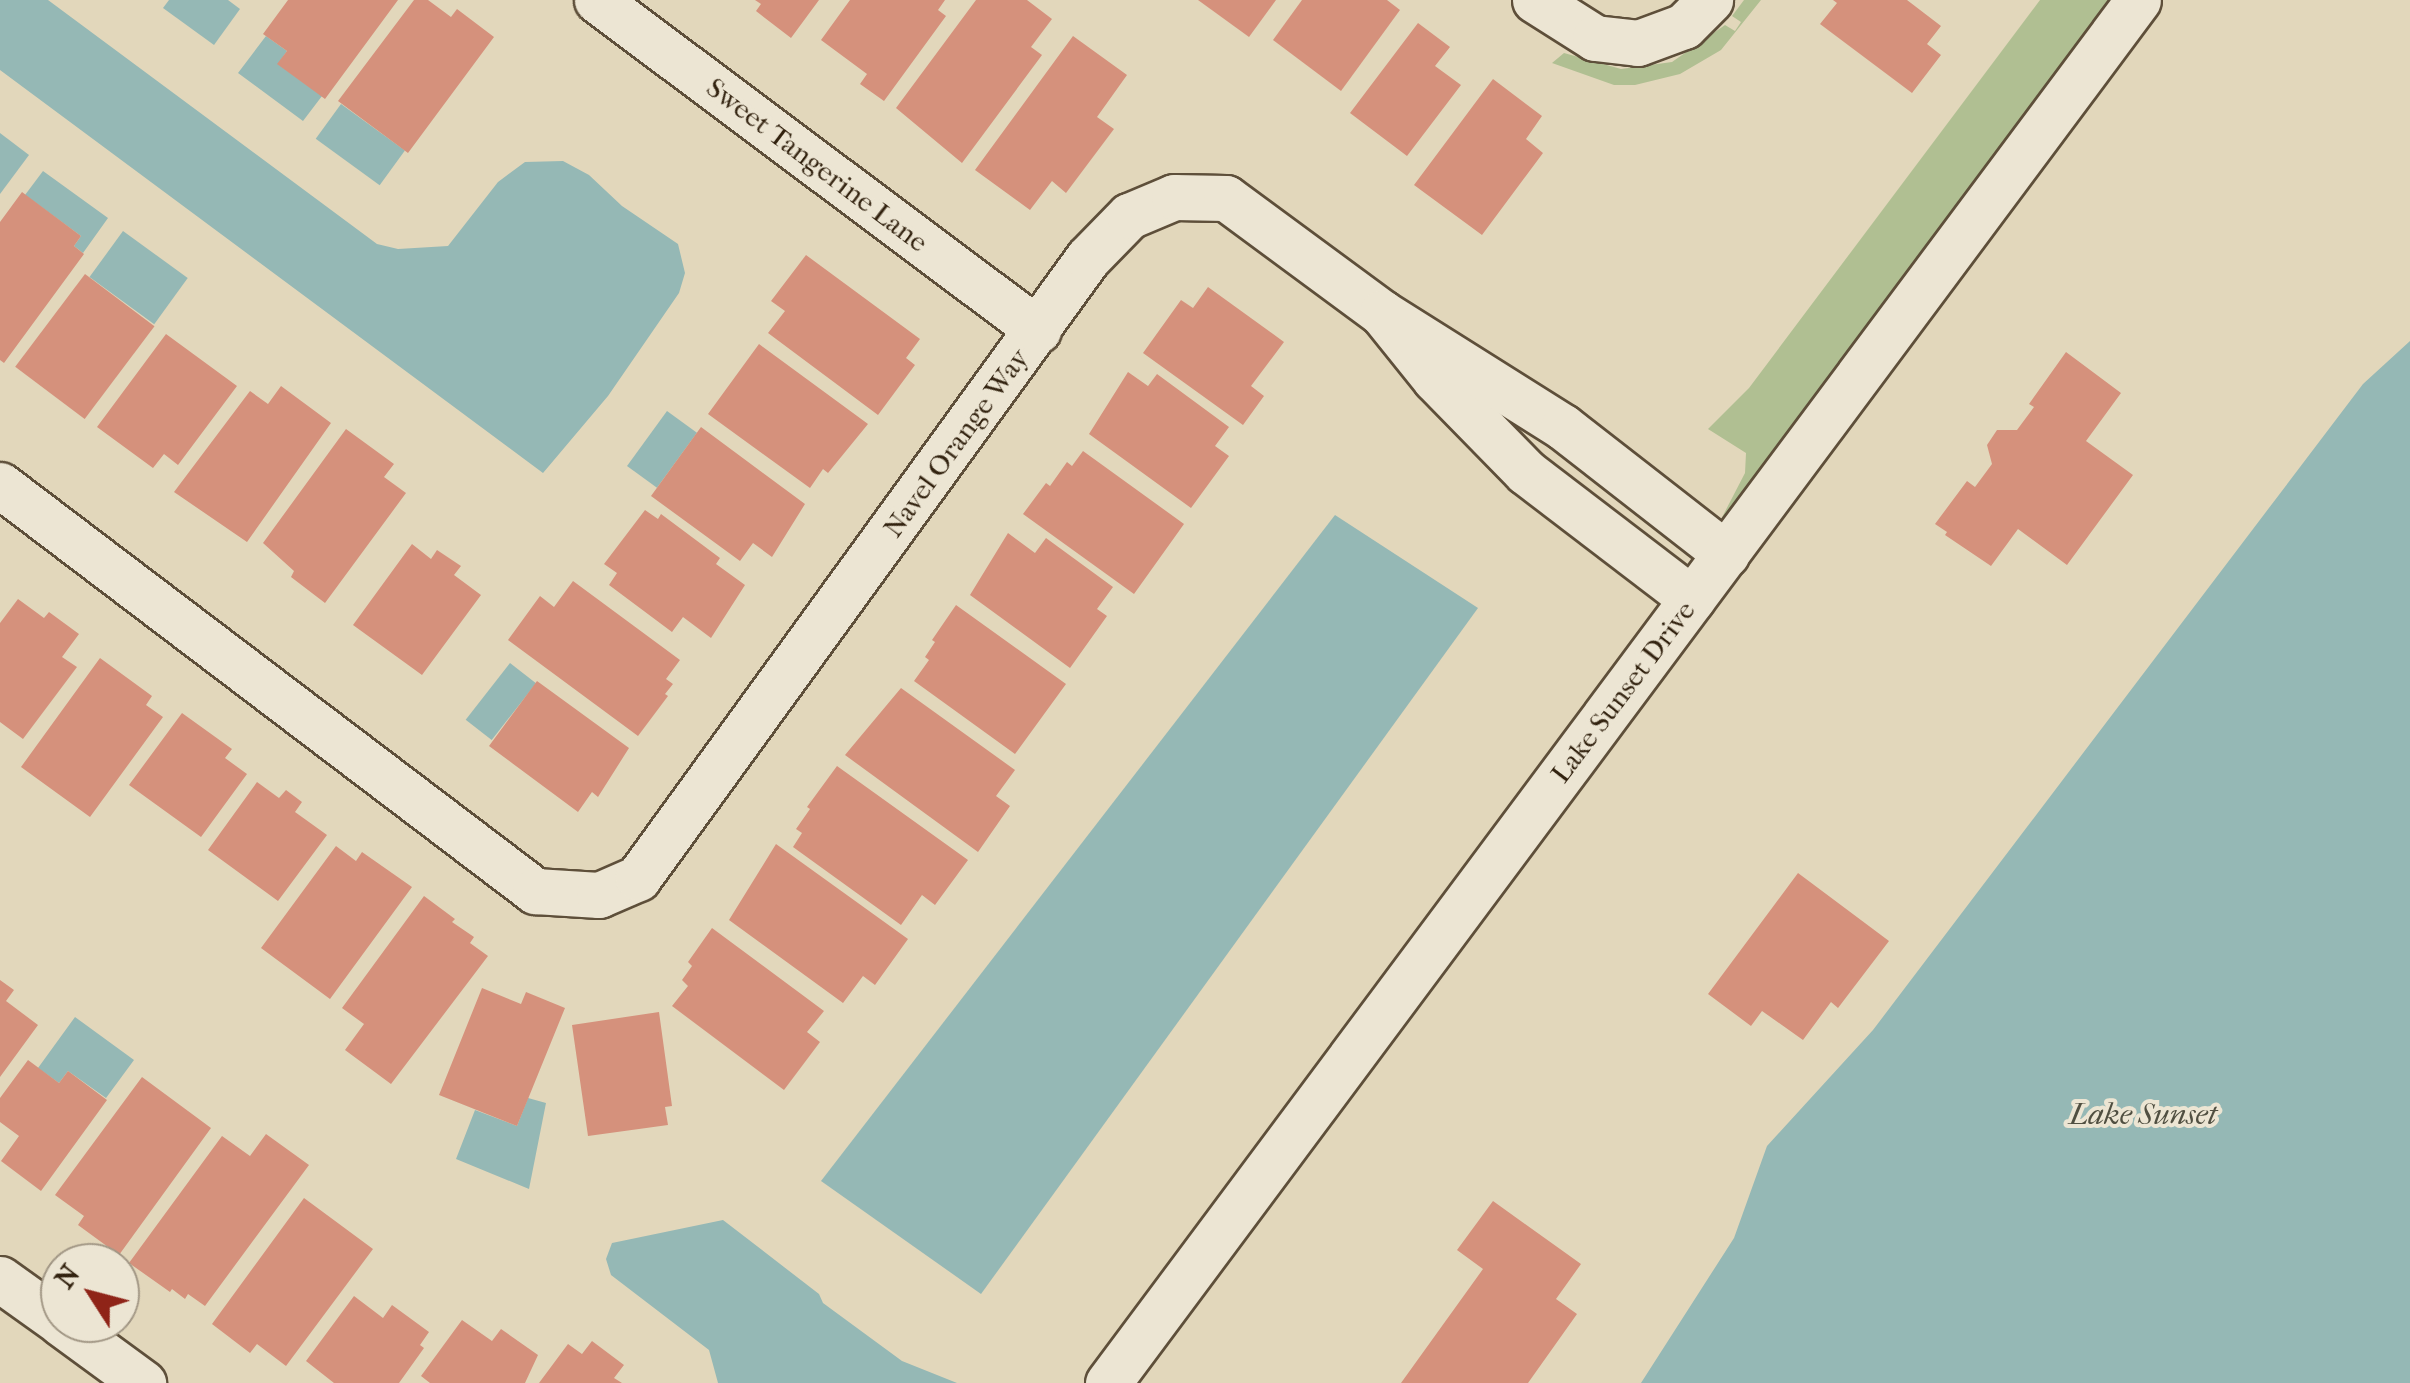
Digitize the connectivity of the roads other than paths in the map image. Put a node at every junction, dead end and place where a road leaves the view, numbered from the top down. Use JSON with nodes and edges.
{"nodes":[{"id":1,"x":597,"y":0,"type":"edge"},
{"id":2,"x":1536,"y":0,"type":"edge"},
{"id":3,"x":1710,"y":0,"type":"edge"},
{"id":4,"x":2138,"y":0,"type":"edge"},
{"id":5,"x":1382,"y":313,"type":"junction"},
{"id":6,"x":1038,"y":330,"type":"junction"},
{"id":7,"x":0,"y":485,"type":"edge"},
{"id":8,"x":1726,"y":554,"type":"junction"},
{"id":9,"x":1692,"y":599,"type":"junction"},
{"id":10,"x":0,"y":1279,"type":"edge"},
{"id":11,"x":40,"y":1308,"type":"edge"},
{"id":12,"x":87,"y":1343,"type":"edge"},
{"id":13,"x":142,"y":1383,"type":"edge"},
{"id":14,"x":1108,"y":1383,"type":"edge"}],
"edges":[{"from":1,"to":6,"type":"street","name":"Sweet Tangerine Lane"},
{"from":2,"to":3,"type":"street"},
{"from":4,"to":8,"type":"street","name":"Lake Sunset Drive"},
{"from":5,"to":6,"type":"street","name":"Navel Orange Way"},
{"from":5,"to":8,"type":"street"},
{"from":5,"to":9,"type":"street"},
{"from":6,"to":7,"type":"street","name":"Navel Orange Way"},
{"from":8,"to":9,"type":"street","name":"Lake Sunset Drive"},
{"from":9,"to":14,"type":"street","name":"Lake Sunset Drive"},
{"from":10,"to":11,"type":"street"},
{"from":12,"to":13,"type":"street"}]}
